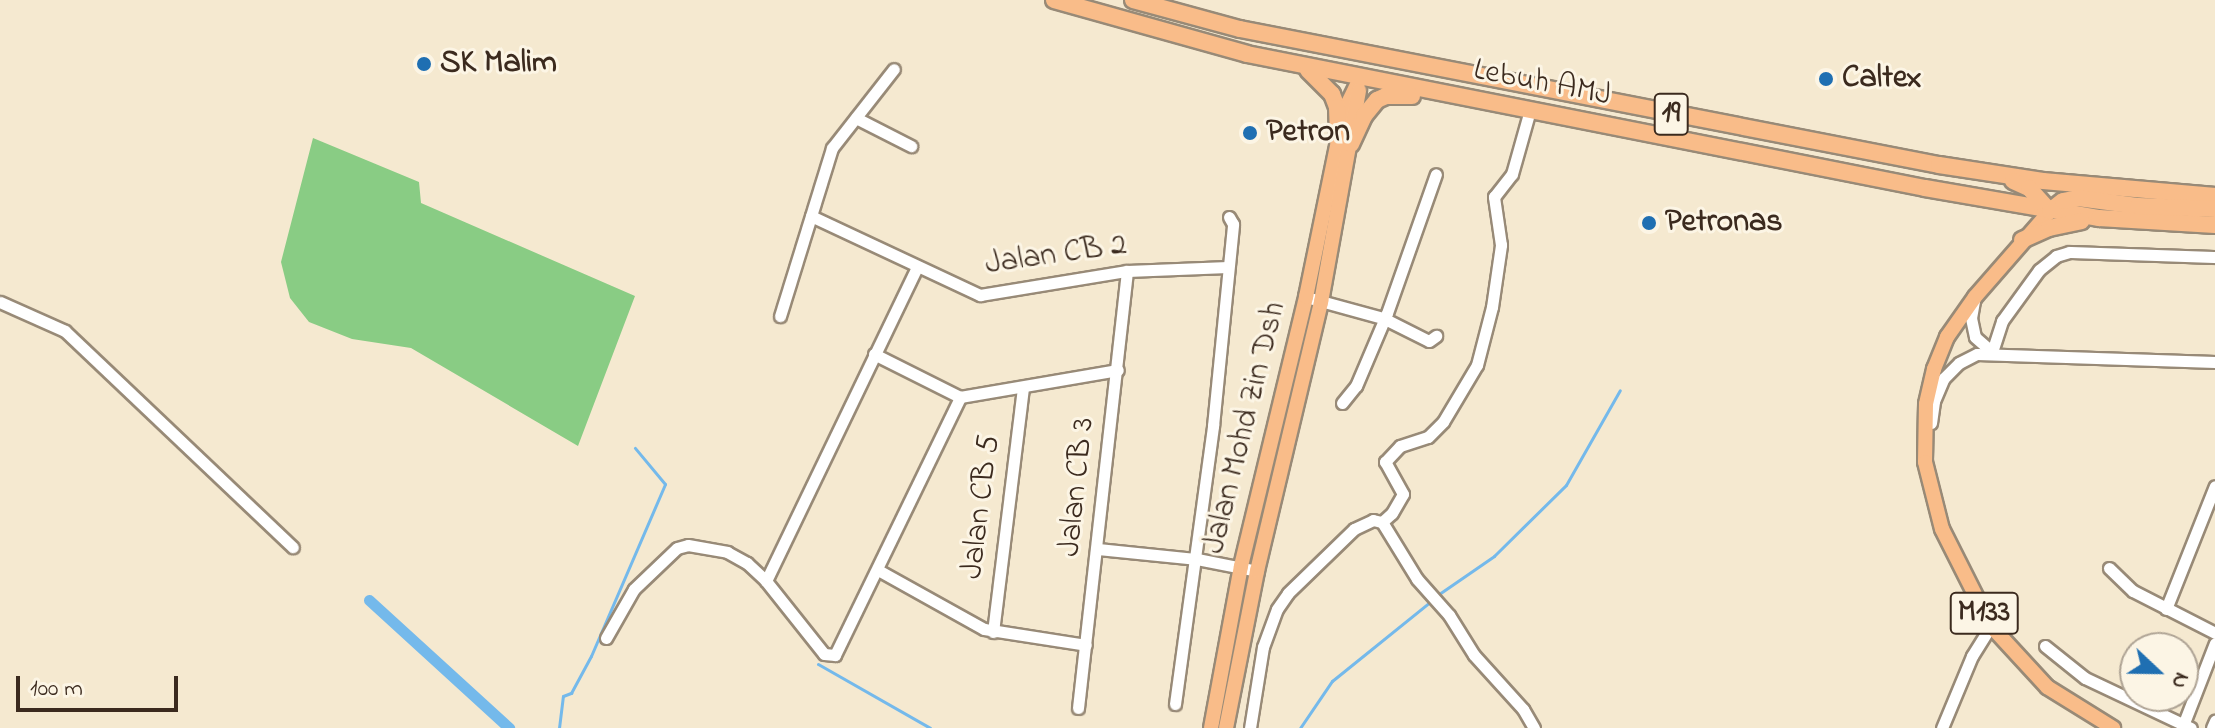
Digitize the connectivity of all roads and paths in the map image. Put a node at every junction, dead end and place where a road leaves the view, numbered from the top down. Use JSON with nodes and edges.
{"nodes":[{"id":1,"x":1054,"y":0,"type":"edge"},
{"id":2,"x":1133,"y":0,"type":"edge"},
{"id":3,"x":1178,"y":13,"type":"junction"},
{"id":4,"x":1300,"y":65,"type":"junction"},
{"id":5,"x":894,"y":69,"type":"dead end"},
{"id":6,"x":1453,"y":70,"type":"junction"},
{"id":7,"x":1360,"y":78,"type":"junction"},
{"id":8,"x":1465,"y":97,"type":"junction"},
{"id":9,"x":1530,"y":110,"type":"junction"},
{"id":10,"x":856,"y":118,"type":"junction"},
{"id":11,"x":1344,"y":142,"type":"junction"},
{"id":12,"x":911,"y":146,"type":"dead end"},
{"id":13,"x":1436,"y":174,"type":"dead end"},
{"id":14,"x":2001,"y":175,"type":"junction"},
{"id":15,"x":2215,"y":196,"type":"edge"},
{"id":16,"x":2009,"y":203,"type":"junction"},
{"id":17,"x":2215,"y":209,"type":"edge"},
{"id":18,"x":2050,"y":211,"type":"junction"},
{"id":19,"x":811,"y":216,"type":"junction"},
{"id":20,"x":1229,"y":217,"type":"dead end"},
{"id":21,"x":2127,"y":220,"type":"junction"},
{"id":22,"x":2215,"y":225,"type":"edge"},
{"id":23,"x":2022,"y":240,"type":"junction"},
{"id":24,"x":2215,"y":257,"type":"edge"},
{"id":25,"x":917,"y":267,"type":"junction"},
{"id":26,"x":1228,"y":267,"type":"junction"},
{"id":27,"x":1127,"y":271,"type":"junction"},
{"id":28,"x":1975,"y":297,"type":"junction"},
{"id":29,"x":1314,"y":299,"type":"junction"},
{"id":30,"x":0,"y":302,"type":"edge"},
{"id":31,"x":780,"y":316,"type":"dead end"},
{"id":32,"x":1383,"y":318,"type":"junction"},
{"id":33,"x":1436,"y":336,"type":"dead end"},
{"id":34,"x":1992,"y":352,"type":"junction"},
{"id":35,"x":874,"y":354,"type":"junction"},
{"id":36,"x":2215,"y":362,"type":"edge"},
{"id":37,"x":1118,"y":370,"type":"junction"},
{"id":38,"x":1023,"y":388,"type":"junction"},
{"id":39,"x":960,"y":397,"type":"junction"},
{"id":40,"x":1342,"y":403,"type":"dead end"},
{"id":41,"x":1924,"y":449,"type":"junction"},
{"id":42,"x":2215,"y":486,"type":"edge"},
{"id":43,"x":1382,"y":522,"type":"junction"},
{"id":44,"x":293,"y":547,"type":"dead end"},
{"id":45,"x":1098,"y":549,"type":"junction"},
{"id":46,"x":1197,"y":559,"type":"junction"},
{"id":47,"x":1241,"y":566,"type":"junction"},
{"id":48,"x":2109,"y":568,"type":"dead end"},
{"id":49,"x":878,"y":570,"type":"junction"},
{"id":50,"x":1257,"y":571,"type":"junction"},
{"id":51,"x":766,"y":581,"type":"junction"},
{"id":52,"x":2166,"y":609,"type":"junction"},
{"id":53,"x":1991,"y":626,"type":"junction"},
{"id":54,"x":993,"y":632,"type":"junction"},
{"id":55,"x":2215,"y":633,"type":"edge"},
{"id":56,"x":606,"y":638,"type":"dead end"},
{"id":57,"x":2215,"y":643,"type":"edge"},
{"id":58,"x":1086,"y":645,"type":"junction"},
{"id":59,"x":2045,"y":646,"type":"dead end"},
{"id":60,"x":1175,"y":704,"type":"dead end"},
{"id":61,"x":1078,"y":708,"type":"dead end"},
{"id":62,"x":2215,"y":721,"type":"edge"},
{"id":63,"x":2185,"y":727,"type":"edge"},
{"id":64,"x":1211,"y":728,"type":"edge"},
{"id":65,"x":1226,"y":728,"type":"edge"},
{"id":66,"x":1250,"y":728,"type":"edge"},
{"id":67,"x":1534,"y":728,"type":"edge"},
{"id":68,"x":1942,"y":728,"type":"edge"},
{"id":69,"x":2113,"y":728,"type":"edge"},
{"id":70,"x":2212,"y":728,"type":"edge"}],
"edges":[{"from":1,"to":4,"type":"highway","name":"Lebuh AMJ","number":"19"},
{"from":2,"to":3,"type":"highway","name":"Lebuh AMJ","number":"19"},
{"from":3,"to":6,"type":"highway","name":"Lebuh AMJ","number":"19"},
{"from":3,"to":7,"type":"highway"},
{"from":4,"to":7,"type":"highway","name":"Lebuh AMJ","number":"19"},
{"from":4,"to":11,"type":"highway"},
{"from":5,"to":10,"type":"street"},
{"from":6,"to":7,"type":"highway"},
{"from":6,"to":14,"type":"highway","name":"Lebuh AMJ","number":"19"},
{"from":7,"to":8,"type":"highway","name":"Lebuh AMJ","number":"19"},
{"from":7,"to":11,"type":"main road","name":"Jalan Mohd Zin Dsh"},
{"from":8,"to":9,"type":"highway","name":"Lebuh AMJ","number":"19"},
{"from":8,"to":11,"type":"highway"},
{"from":9,"to":16,"type":"highway","name":"Lebuh AMJ","number":"19"},
{"from":9,"to":43,"type":"street"},
{"from":10,"to":12,"type":"street"},
{"from":10,"to":19,"type":"street"},
{"from":11,"to":29,"type":"main road","name":"Jalan Mohd Zin Dsh"},
{"from":13,"to":32,"type":"street"},
{"from":14,"to":15,"type":"highway","name":"Lebuh AMJ","number":"19"},
{"from":14,"to":18,"type":"highway"},
{"from":16,"to":18,"type":"highway","name":"Lebuh AMJ","number":"19"},
{"from":16,"to":23,"type":"highway"},
{"from":17,"to":18,"type":"highway"},
{"from":18,"to":21,"type":"highway","name":"Lebuh AMJ","number":"19"},
{"from":18,"to":23,"type":"main road","number":"M133"},
{"from":19,"to":25,"type":"street","name":"Jalan CB 2"},
{"from":19,"to":31,"type":"street"},
{"from":20,"to":26,"type":"street"},
{"from":21,"to":22,"type":"highway","name":"Lebuh AMJ","number":"19"},
{"from":21,"to":23,"type":"highway"},
{"from":23,"to":28,"type":"main road","number":"M133"},
{"from":24,"to":34,"type":"street"},
{"from":25,"to":27,"type":"street","name":"Jalan CB 2"},
{"from":25,"to":35,"type":"street"},
{"from":26,"to":27,"type":"street","name":"Jalan CB 2"},
{"from":26,"to":46,"type":"street"},
{"from":27,"to":37,"type":"street","name":"Jalan CB 3"},
{"from":28,"to":34,"type":"street"},
{"from":28,"to":41,"type":"main road","number":"M133"},
{"from":29,"to":32,"type":"street"},
{"from":29,"to":47,"type":"main road","name":"Jalan Mohd Zin Dsh"},
{"from":29,"to":50,"type":"main road","name":"Jalan Mohd Zin Dsh"},
{"from":30,"to":44,"type":"street"},
{"from":32,"to":33,"type":"street"},
{"from":32,"to":40,"type":"street"},
{"from":34,"to":36,"type":"street"},
{"from":34,"to":41,"type":"street"},
{"from":35,"to":39,"type":"street"},
{"from":35,"to":51,"type":"street"},
{"from":37,"to":38,"type":"street"},
{"from":37,"to":45,"type":"street","name":"Jalan CB 3"},
{"from":38,"to":39,"type":"street"},
{"from":38,"to":54,"type":"street","name":"Jalan CB 5"},
{"from":39,"to":49,"type":"street"},
{"from":41,"to":53,"type":"main road","number":"M133"},
{"from":42,"to":52,"type":"street"},
{"from":43,"to":66,"type":"street"},
{"from":43,"to":67,"type":"street"},
{"from":45,"to":46,"type":"street"},
{"from":45,"to":58,"type":"street","name":"Jalan CB 3"},
{"from":46,"to":47,"type":"street"},
{"from":46,"to":60,"type":"street"},
{"from":47,"to":50,"type":"street"},
{"from":47,"to":64,"type":"main road","name":"Jalan Mohd Zin Dsh"},
{"from":48,"to":52,"type":"street"},
{"from":49,"to":51,"type":"street"},
{"from":49,"to":54,"type":"street"},
{"from":50,"to":65,"type":"main road","name":"Jalan Mohd Zin Dsh"},
{"from":51,"to":56,"type":"street"},
{"from":52,"to":55,"type":"street"},
{"from":53,"to":68,"type":"street"},
{"from":53,"to":69,"type":"main road","number":"M133"},
{"from":54,"to":58,"type":"street"},
{"from":57,"to":63,"type":"street"},
{"from":58,"to":61,"type":"street","name":"Jalan CB 3"},
{"from":59,"to":63,"type":"street"},
{"from":62,"to":70,"type":"street"}]}
